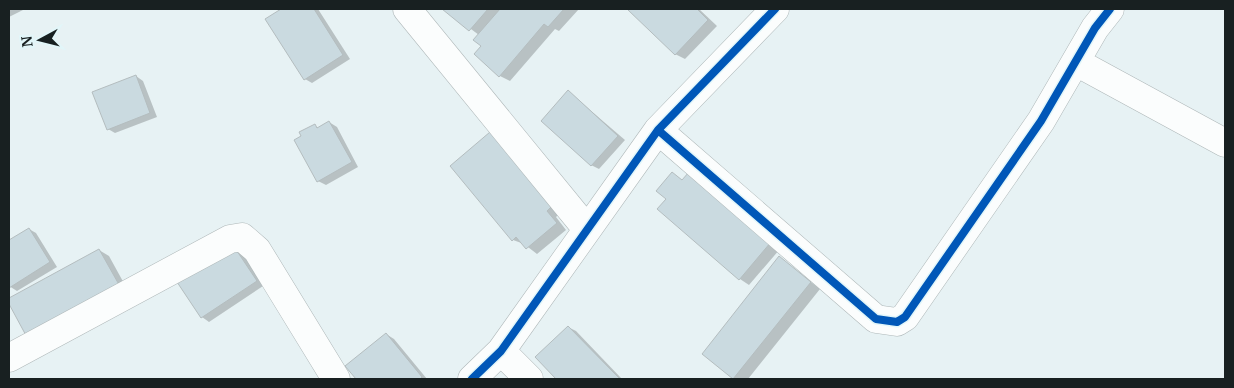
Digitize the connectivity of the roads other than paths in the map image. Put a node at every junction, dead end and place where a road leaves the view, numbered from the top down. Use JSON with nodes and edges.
{"nodes":[{"id":1,"x":407,"y":9,"type":"edge"},
{"id":2,"x":775,"y":9,"type":"edge"},
{"id":3,"x":1110,"y":9,"type":"edge"},
{"id":4,"x":1076,"y":62,"type":"junction"},
{"id":5,"x":658,"y":130,"type":"junction"},
{"id":6,"x":1225,"y":143,"type":"edge"},
{"id":7,"x":586,"y":228,"type":"junction"},
{"id":8,"x":501,"y":351,"type":"junction"},
{"id":9,"x":9,"y":358,"type":"edge"},
{"id":10,"x":336,"y":379,"type":"edge"},
{"id":11,"x":472,"y":379,"type":"edge"},
{"id":12,"x":529,"y":379,"type":"edge"}],
"edges":[{"from":1,"to":7,"type":"street"},
{"from":2,"to":5,"type":"street"},
{"from":3,"to":4,"type":"street"},
{"from":4,"to":5,"type":"street"},
{"from":4,"to":6,"type":"street"},
{"from":5,"to":7,"type":"street"},
{"from":7,"to":8,"type":"street"},
{"from":8,"to":11,"type":"street"},
{"from":8,"to":12,"type":"street"},
{"from":9,"to":10,"type":"street"}]}
